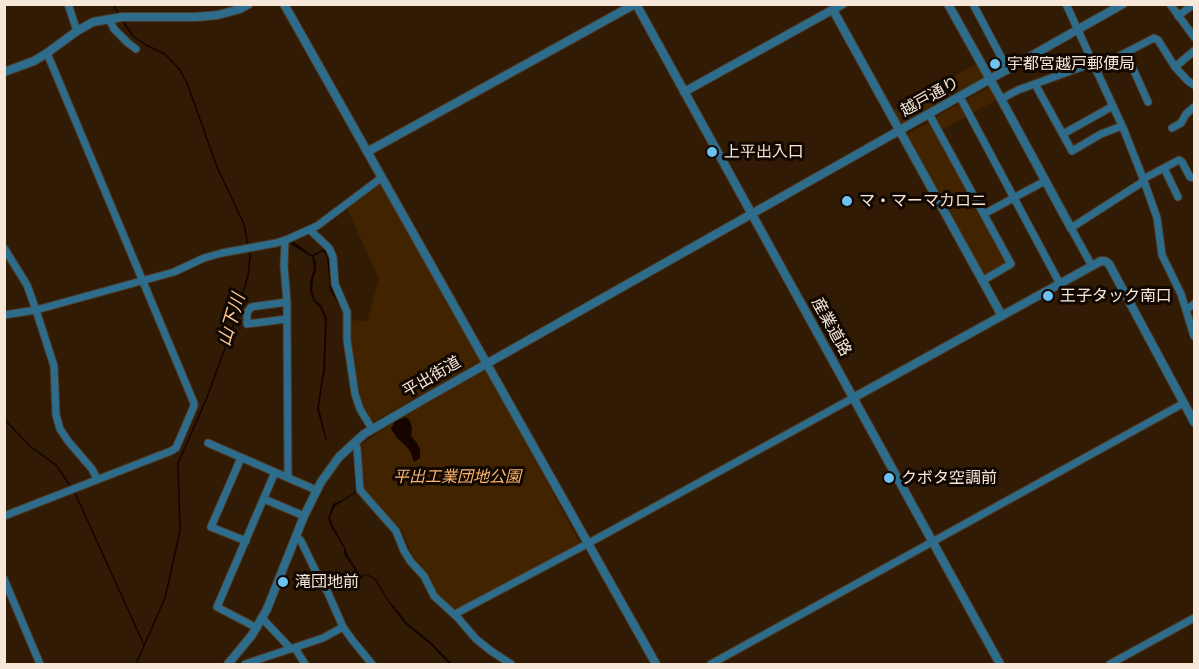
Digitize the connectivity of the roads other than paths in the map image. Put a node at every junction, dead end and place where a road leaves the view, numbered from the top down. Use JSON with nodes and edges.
{"nodes":[{"id":1,"x":68,"y":4,"type":"edge"},
{"id":2,"x":249,"y":4,"type":"edge"},
{"id":3,"x":284,"y":4,"type":"edge"},
{"id":4,"x":635,"y":4,"type":"edge"},
{"id":5,"x":843,"y":4,"type":"edge"},
{"id":6,"x":948,"y":4,"type":"edge"},
{"id":7,"x":973,"y":4,"type":"edge"},
{"id":8,"x":1066,"y":4,"type":"edge"},
{"id":9,"x":1123,"y":4,"type":"edge"},
{"id":10,"x":1170,"y":4,"type":"edge"},
{"id":11,"x":1194,"y":4,"type":"edge"},
{"id":12,"x":1109,"y":8,"type":"edge"},
{"id":13,"x":833,"y":10,"type":"junction"},
{"id":14,"x":1178,"y":16,"type":"junction"},
{"id":15,"x":109,"y":19,"type":"junction"},
{"id":16,"x":1077,"y":30,"type":"junction"},
{"id":17,"x":77,"y":31,"type":"junction"},
{"id":18,"x":1194,"y":37,"type":"edge"},
{"id":19,"x":136,"y":49,"type":"dead end"},
{"id":20,"x":1194,"y":51,"type":"edge"},
{"id":21,"x":47,"y":53,"type":"junction"},
{"id":22,"x":1126,"y":53,"type":"junction"},
{"id":23,"x":1093,"y":63,"type":"junction"},
{"id":24,"x":1175,"y":67,"type":"junction"},
{"id":25,"x":1008,"y":70,"type":"junction"},
{"id":26,"x":4,"y":72,"type":"edge"},
{"id":27,"x":990,"y":80,"type":"junction"},
{"id":28,"x":1035,"y":84,"type":"junction"},
{"id":29,"x":1194,"y":85,"type":"edge"},
{"id":30,"x":684,"y":92,"type":"junction"},
{"id":31,"x":960,"y":97,"type":"junction"},
{"id":32,"x":1001,"y":99,"type":"junction"},
{"id":33,"x":1148,"y":102,"type":"dead end"},
{"id":34,"x":1113,"y":106,"type":"junction"},
{"id":35,"x":1194,"y":107,"type":"edge"},
{"id":36,"x":929,"y":114,"type":"junction"},
{"id":37,"x":1122,"y":126,"type":"junction"},
{"id":38,"x":1173,"y":128,"type":"dead end"},
{"id":39,"x":899,"y":131,"type":"junction"},
{"id":40,"x":1063,"y":134,"type":"junction"},
{"id":41,"x":367,"y":152,"type":"junction"},
{"id":42,"x":1164,"y":168,"type":"junction"},
{"id":43,"x":381,"y":178,"type":"junction"},
{"id":44,"x":1194,"y":178,"type":"edge"},
{"id":45,"x":1144,"y":180,"type":"junction"},
{"id":46,"x":1045,"y":181,"type":"junction"},
{"id":47,"x":1014,"y":197,"type":"junction"},
{"id":48,"x":1178,"y":197,"type":"dead end"},
{"id":49,"x":751,"y":214,"type":"junction"},
{"id":50,"x":984,"y":214,"type":"junction"},
{"id":51,"x":1071,"y":228,"type":"junction"},
{"id":52,"x":310,"y":230,"type":"junction"},
{"id":53,"x":285,"y":241,"type":"junction"},
{"id":54,"x":4,"y":248,"type":"edge"},
{"id":55,"x":1092,"y":266,"type":"junction"},
{"id":56,"x":142,"y":281,"type":"junction"},
{"id":57,"x":982,"y":281,"type":"junction"},
{"id":58,"x":1060,"y":284,"type":"junction"},
{"id":59,"x":287,"y":302,"type":"junction"},
{"id":60,"x":1194,"y":304,"type":"edge"},
{"id":61,"x":36,"y":309,"type":"junction"},
{"id":62,"x":1186,"y":310,"type":"junction"},
{"id":63,"x":4,"y":315,"type":"edge"},
{"id":64,"x":1002,"y":316,"type":"junction"},
{"id":65,"x":287,"y":319,"type":"junction"},
{"id":66,"x":1194,"y":336,"type":"edge"},
{"id":67,"x":486,"y":364,"type":"junction"},
{"id":68,"x":853,"y":398,"type":"junction"},
{"id":69,"x":1184,"y":404,"type":"junction"},
{"id":70,"x":1194,"y":423,"type":"edge"},
{"id":71,"x":372,"y":429,"type":"junction"},
{"id":72,"x":355,"y":442,"type":"junction"},
{"id":73,"x":208,"y":443,"type":"dead end"},
{"id":74,"x":241,"y":458,"type":"junction"},
{"id":75,"x":275,"y":472,"type":"junction"},
{"id":76,"x":288,"y":478,"type":"junction"},
{"id":77,"x":97,"y":479,"type":"junction"},
{"id":78,"x":316,"y":490,"type":"junction"},
{"id":79,"x":264,"y":499,"type":"junction"},
{"id":80,"x":4,"y":516,"type":"edge"},
{"id":81,"x":304,"y":516,"type":"junction"},
{"id":82,"x":296,"y":536,"type":"junction"},
{"id":83,"x":246,"y":541,"type":"junction"},
{"id":84,"x":932,"y":543,"type":"junction"},
{"id":85,"x":587,"y":544,"type":"junction"},
{"id":86,"x":4,"y":579,"type":"edge"},
{"id":87,"x":455,"y":614,"type":"junction"},
{"id":88,"x":262,"y":618,"type":"junction"},
{"id":89,"x":1194,"y":618,"type":"edge"},
{"id":90,"x":343,"y":627,"type":"junction"},
{"id":91,"x":257,"y":628,"type":"junction"},
{"id":92,"x":293,"y":649,"type":"junction"},
{"id":93,"x":234,"y":663,"type":"edge"},
{"id":94,"x":40,"y":664,"type":"edge"},
{"id":95,"x":245,"y":664,"type":"edge"},
{"id":96,"x":305,"y":664,"type":"edge"},
{"id":97,"x":370,"y":664,"type":"edge"},
{"id":98,"x":511,"y":664,"type":"edge"},
{"id":99,"x":656,"y":664,"type":"edge"},
{"id":100,"x":711,"y":664,"type":"edge"},
{"id":101,"x":1000,"y":664,"type":"edge"},
{"id":102,"x":1110,"y":664,"type":"edge"}],
"edges":[{"from":1,"to":17,"type":"street"},
{"from":2,"to":15,"type":"street"},
{"from":3,"to":41,"type":"street"},
{"from":4,"to":30,"type":"street","name":"産業道路"},
{"from":4,"to":41,"type":"street"},
{"from":5,"to":13,"type":"street"},
{"from":6,"to":27,"type":"street"},
{"from":7,"to":25,"type":"street"},
{"from":8,"to":16,"type":"street"},
{"from":9,"to":12,"type":"street","name":"越戸通り"},
{"from":10,"to":14,"type":"street"},
{"from":11,"to":14,"type":"street"},
{"from":12,"to":16,"type":"street","name":"越戸通り"},
{"from":13,"to":30,"type":"street"},
{"from":13,"to":39,"type":"street"},
{"from":14,"to":18,"type":"street"},
{"from":15,"to":17,"type":"street"},
{"from":15,"to":19,"type":"street"},
{"from":16,"to":23,"type":"street"},
{"from":16,"to":25,"type":"street","name":"越戸通り"},
{"from":17,"to":21,"type":"street"},
{"from":20,"to":24,"type":"street"},
{"from":21,"to":26,"type":"street"},
{"from":21,"to":56,"type":"street"},
{"from":22,"to":23,"type":"street"},
{"from":22,"to":24,"type":"street"},
{"from":22,"to":33,"type":"street"},
{"from":23,"to":28,"type":"street"},
{"from":23,"to":34,"type":"street"},
{"from":24,"to":29,"type":"street"},
{"from":25,"to":27,"type":"street","name":"越戸通り"},
{"from":27,"to":31,"type":"street","name":"越戸通り"},
{"from":27,"to":32,"type":"street"},
{"from":28,"to":32,"type":"street"},
{"from":28,"to":40,"type":"street"},
{"from":30,"to":49,"type":"street","name":"産業道路"},
{"from":31,"to":36,"type":"street","name":"越戸通り"},
{"from":31,"to":47,"type":"street"},
{"from":32,"to":46,"type":"street"},
{"from":34,"to":37,"type":"street"},
{"from":34,"to":40,"type":"street"},
{"from":35,"to":38,"type":"street"},
{"from":36,"to":39,"type":"street","name":"越戸通り"},
{"from":36,"to":50,"type":"street"},
{"from":37,"to":40,"type":"street"},
{"from":37,"to":45,"type":"street"},
{"from":39,"to":49,"type":"street","name":"越戸通り"},
{"from":39,"to":57,"type":"street"},
{"from":41,"to":43,"type":"street"},
{"from":42,"to":44,"type":"street"},
{"from":42,"to":45,"type":"street"},
{"from":42,"to":48,"type":"street"},
{"from":43,"to":52,"type":"street"},
{"from":43,"to":67,"type":"street"},
{"from":45,"to":51,"type":"street"},
{"from":45,"to":62,"type":"street"},
{"from":46,"to":47,"type":"street"},
{"from":46,"to":51,"type":"street"},
{"from":47,"to":50,"type":"street"},
{"from":47,"to":58,"type":"street"},
{"from":49,"to":67,"type":"street","name":"平出街道"},
{"from":49,"to":68,"type":"street","name":"産業道路"},
{"from":50,"to":57,"type":"street"},
{"from":51,"to":55,"type":"street"},
{"from":52,"to":53,"type":"street"},
{"from":52,"to":71,"type":"street"},
{"from":53,"to":56,"type":"street"},
{"from":53,"to":59,"type":"street"},
{"from":54,"to":61,"type":"street"},
{"from":55,"to":58,"type":"street"},
{"from":55,"to":69,"type":"street"},
{"from":56,"to":61,"type":"street"},
{"from":56,"to":77,"type":"street"},
{"from":57,"to":64,"type":"street"},
{"from":58,"to":64,"type":"street"},
{"from":59,"to":65,"type":"street"},
{"from":59,"to":65,"type":"street"},
{"from":60,"to":62,"type":"street"},
{"from":61,"to":63,"type":"street"},
{"from":61,"to":77,"type":"street"},
{"from":62,"to":66,"type":"street"},
{"from":64,"to":68,"type":"street"},
{"from":65,"to":76,"type":"street"},
{"from":67,"to":71,"type":"street","name":"平出街道"},
{"from":67,"to":85,"type":"street"},
{"from":68,"to":84,"type":"street","name":"産業道路"},
{"from":68,"to":85,"type":"street"},
{"from":69,"to":70,"type":"street"},
{"from":69,"to":84,"type":"street"},
{"from":71,"to":72,"type":"street","name":"平出街道"},
{"from":72,"to":78,"type":"street","name":"平出街道"},
{"from":72,"to":87,"type":"street"},
{"from":73,"to":74,"type":"street"},
{"from":74,"to":75,"type":"street"},
{"from":74,"to":83,"type":"street"},
{"from":75,"to":76,"type":"street"},
{"from":75,"to":79,"type":"street"},
{"from":76,"to":78,"type":"street"},
{"from":77,"to":80,"type":"street"},
{"from":78,"to":81,"type":"street","name":"平出街道"},
{"from":79,"to":81,"type":"street"},
{"from":79,"to":83,"type":"street"},
{"from":81,"to":82,"type":"street","name":"平出街道"},
{"from":82,"to":88,"type":"street","name":"平出街道"},
{"from":82,"to":90,"type":"street"},
{"from":83,"to":91,"type":"street"},
{"from":84,"to":100,"type":"street"},
{"from":84,"to":101,"type":"street","name":"産業道路"},
{"from":85,"to":87,"type":"street"},
{"from":85,"to":99,"type":"street"},
{"from":86,"to":94,"type":"street"},
{"from":87,"to":98,"type":"street"},
{"from":88,"to":91,"type":"street","name":"平出街道"},
{"from":88,"to":92,"type":"street"},
{"from":89,"to":102,"type":"street"},
{"from":90,"to":92,"type":"street"},
{"from":90,"to":97,"type":"street"},
{"from":91,"to":93,"type":"street","name":"平出街道"},
{"from":92,"to":95,"type":"street"},
{"from":92,"to":96,"type":"street"}]}
